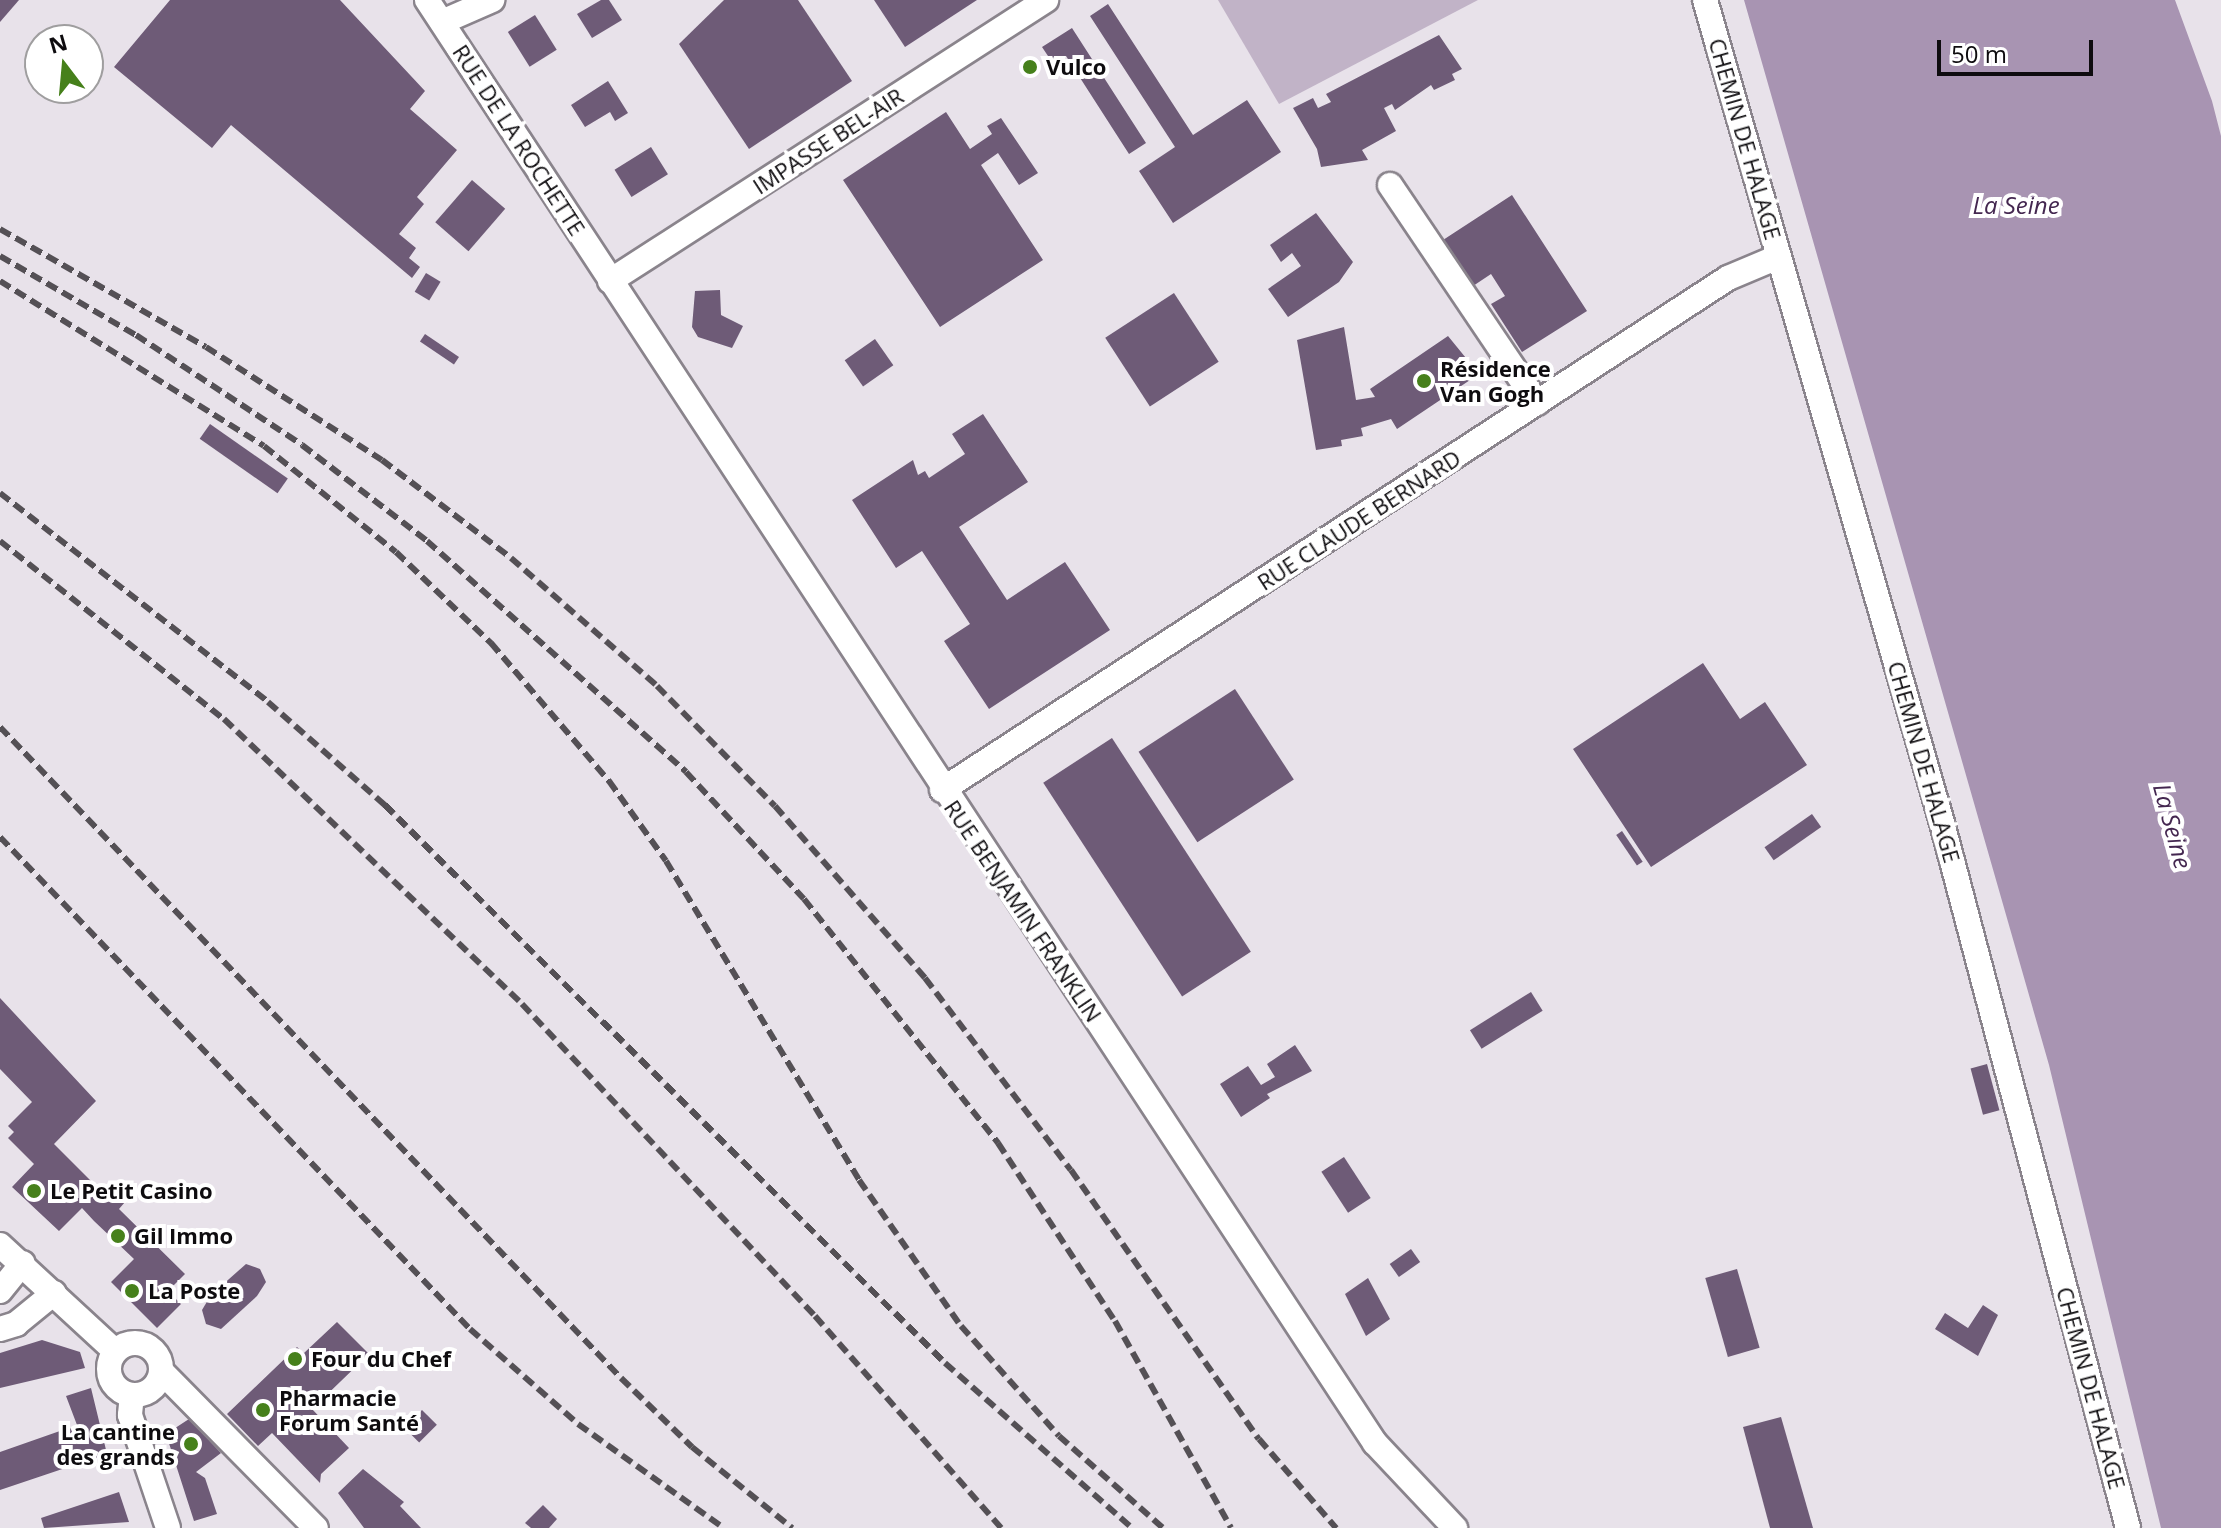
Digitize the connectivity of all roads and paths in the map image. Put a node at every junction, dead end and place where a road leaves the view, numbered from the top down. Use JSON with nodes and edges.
{"nodes":[{"id":1,"x":427,"y":0,"type":"edge"},
{"id":2,"x":492,"y":0,"type":"edge"},
{"id":3,"x":1046,"y":0,"type":"edge"},
{"id":4,"x":1705,"y":0,"type":"edge"},
{"id":5,"x":442,"y":22,"type":"junction"},
{"id":6,"x":1390,"y":185,"type":"dead end"},
{"id":7,"x":1778,"y":257,"type":"junction"},
{"id":8,"x":610,"y":281,"type":"junction"},
{"id":9,"x":1537,"y":403,"type":"junction"},
{"id":10,"x":942,"y":790,"type":"junction"},
{"id":11,"x":0,"y":1245,"type":"edge"},
{"id":12,"x":23,"y":1263,"type":"junction"},
{"id":13,"x":0,"y":1291,"type":"edge"},
{"id":14,"x":54,"y":1293,"type":"junction"},
{"id":15,"x":0,"y":1329,"type":"edge"},
{"id":16,"x":115,"y":1351,"type":"junction"},
{"id":17,"x":162,"y":1372,"type":"junction"},
{"id":18,"x":132,"y":1395,"type":"junction"},
{"id":19,"x":168,"y":1528,"type":"edge"},
{"id":20,"x":316,"y":1528,"type":"edge"},
{"id":21,"x":1455,"y":1528,"type":"edge"},
{"id":22,"x":2128,"y":1528,"type":"edge"}],
"edges":[{"from":1,"to":5,"type":"street","name":"RUE DE LA ROCHETTE"},
{"from":2,"to":5,"type":"street"},
{"from":3,"to":8,"type":"street","name":"IMPASSE BEL-AIR"},
{"from":4,"to":7,"type":"street","name":"CHEMIN DE HALAGE"},
{"from":5,"to":8,"type":"street","name":"RUE DE LA ROCHETTE"},
{"from":6,"to":9,"type":"street"},
{"from":7,"to":9,"type":"street","name":"RUE CLAUDE BERNARD"},
{"from":7,"to":22,"type":"street","name":"CHEMIN DE HALAGE"},
{"from":8,"to":10,"type":"street","name":"RUE BENJAMIN FRANKLIN"},
{"from":9,"to":10,"type":"street","name":"RUE CLAUDE BERNARD"},
{"from":10,"to":21,"type":"street","name":"RUE BENJAMIN FRANKLIN"},
{"from":11,"to":12,"type":"street"},
{"from":12,"to":13,"type":"street"},
{"from":12,"to":14,"type":"street"},
{"from":14,"to":15,"type":"street"},
{"from":14,"to":16,"type":"street"},
{"from":16,"to":17,"type":"street"},
{"from":16,"to":18,"type":"street"},
{"from":17,"to":18,"type":"street"},
{"from":17,"to":20,"type":"street"},
{"from":18,"to":19,"type":"street"}]}
